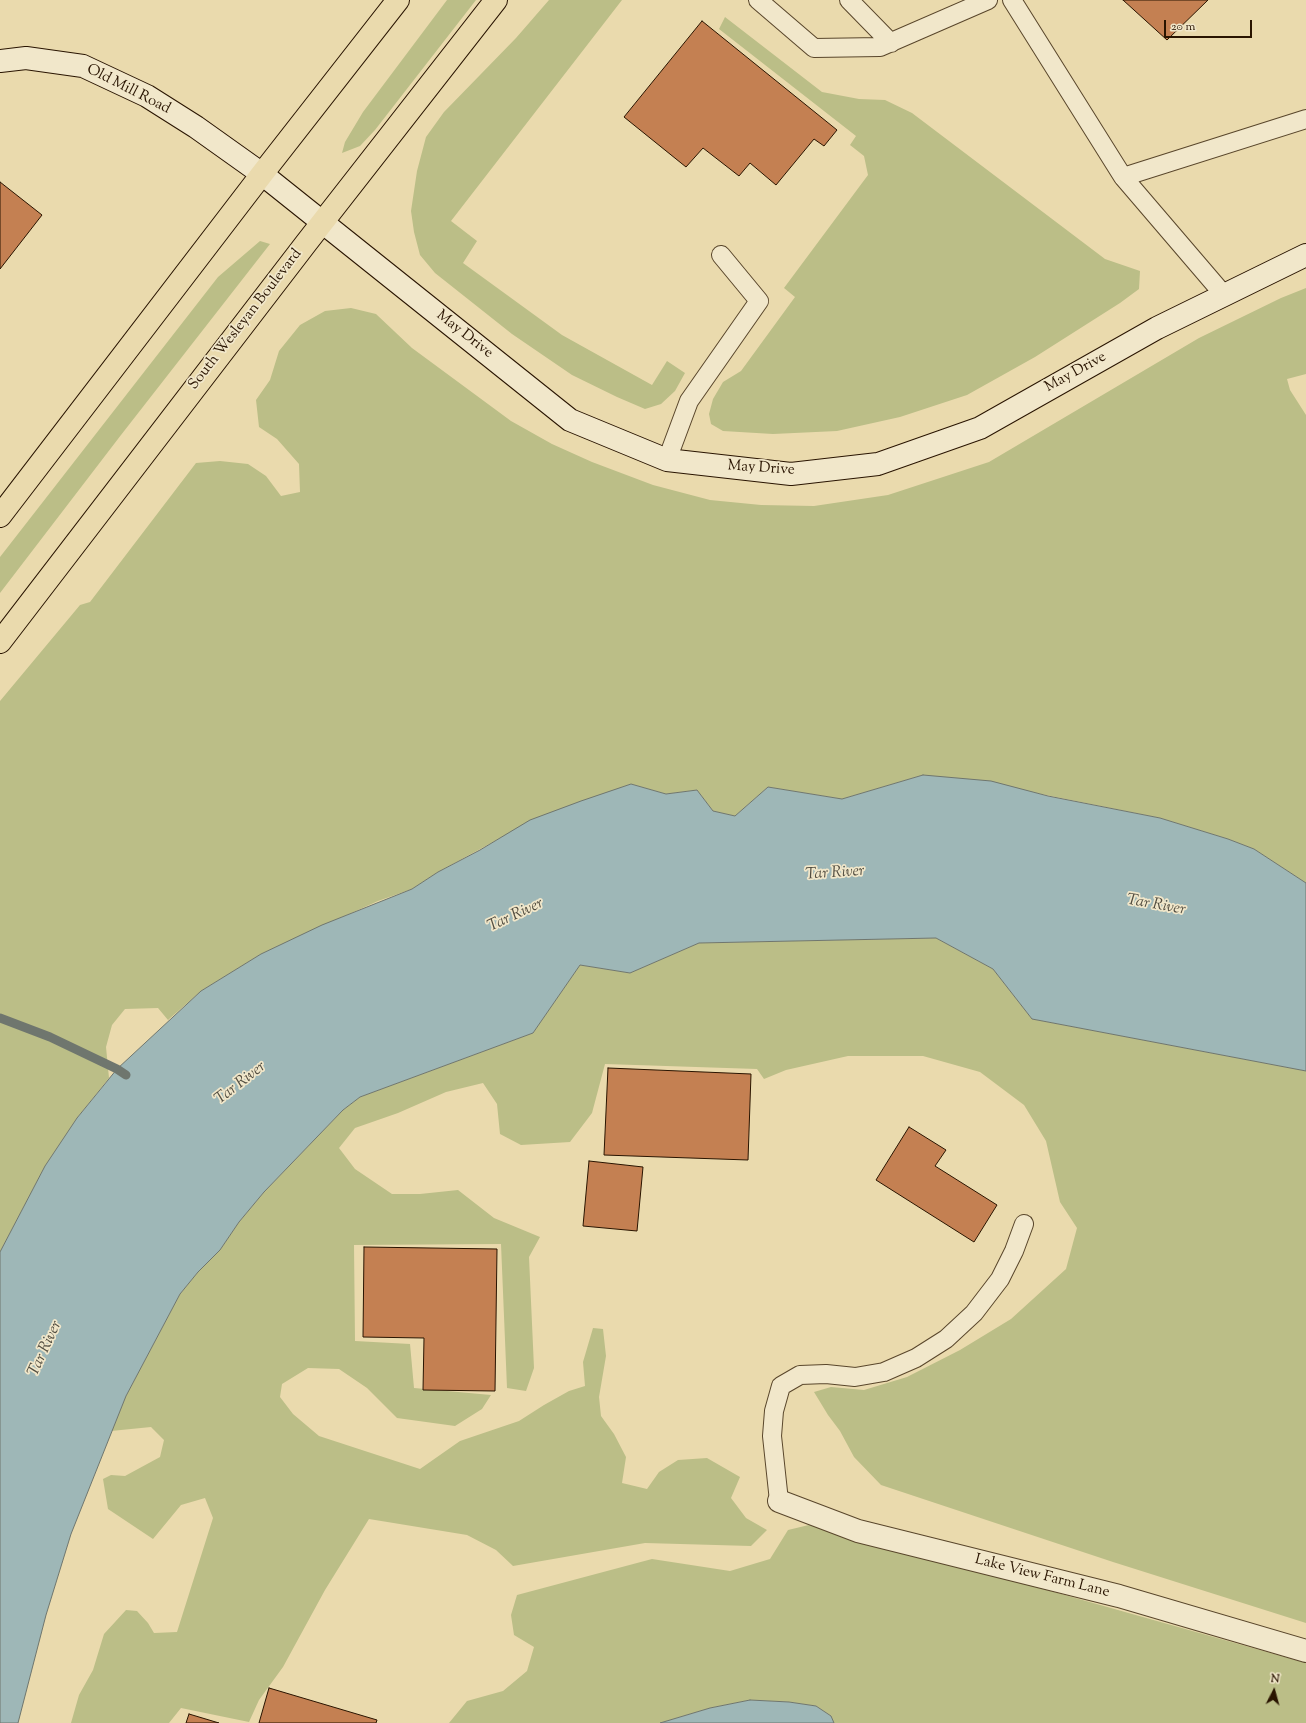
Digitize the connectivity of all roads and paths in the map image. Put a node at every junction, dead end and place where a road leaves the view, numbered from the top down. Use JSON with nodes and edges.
{"nodes":[{"id":1,"x":398,"y":0,"type":"edge"},
{"id":2,"x":496,"y":0,"type":"edge"},
{"id":3,"x":758,"y":0,"type":"edge"},
{"id":4,"x":849,"y":0,"type":"edge"},
{"id":5,"x":988,"y":0,"type":"edge"},
{"id":6,"x":1012,"y":0,"type":"edge"},
{"id":7,"x":891,"y":43,"type":"junction"},
{"id":8,"x":0,"y":62,"type":"edge"},
{"id":9,"x":1306,"y":118,"type":"edge"},
{"id":10,"x":262,"y":174,"type":"junction"},
{"id":11,"x":1123,"y":177,"type":"junction"},
{"id":12,"x":322,"y":223,"type":"junction"},
{"id":13,"x":721,"y":255,"type":"dead end"},
{"id":14,"x":1306,"y":255,"type":"edge"},
{"id":15,"x":1224,"y":295,"type":"junction"},
{"id":16,"x":667,"y":460,"type":"junction"},
{"id":17,"x":0,"y":516,"type":"edge"},
{"id":18,"x":0,"y":642,"type":"edge"},
{"id":19,"x":1024,"y":1224,"type":"dead end"},
{"id":20,"x":779,"y":1502,"type":"joint"},
{"id":21,"x":1306,"y":1651,"type":"edge"}],
"edges":[{"from":1,"to":10,"type":"highway"},
{"from":2,"to":12,"type":"highway","name":"South Wesleyan Boulevard"},
{"from":3,"to":7,"type":"lane"},
{"from":4,"to":7,"type":"lane"},
{"from":5,"to":7,"type":"lane"},
{"from":6,"to":11,"type":"lane"},
{"from":8,"to":10,"type":"main road","name":"Old Mill Road"},
{"from":9,"to":11,"type":"lane"},
{"from":10,"to":12,"type":"main road","name":"May Drive"},
{"from":10,"to":17,"type":"highway"},
{"from":11,"to":15,"type":"lane"},
{"from":12,"to":16,"type":"main road","name":"May Drive"},
{"from":12,"to":18,"type":"highway","name":"South Wesleyan Boulevard"},
{"from":13,"to":16,"type":"lane"},
{"from":14,"to":15,"type":"main road","name":"May Drive"},
{"from":15,"to":16,"type":"main road","name":"May Drive"},
{"from":19,"to":20,"type":"lane"},
{"from":20,"to":21,"type":"main road","name":"Lake View Farm Lane"}]}
